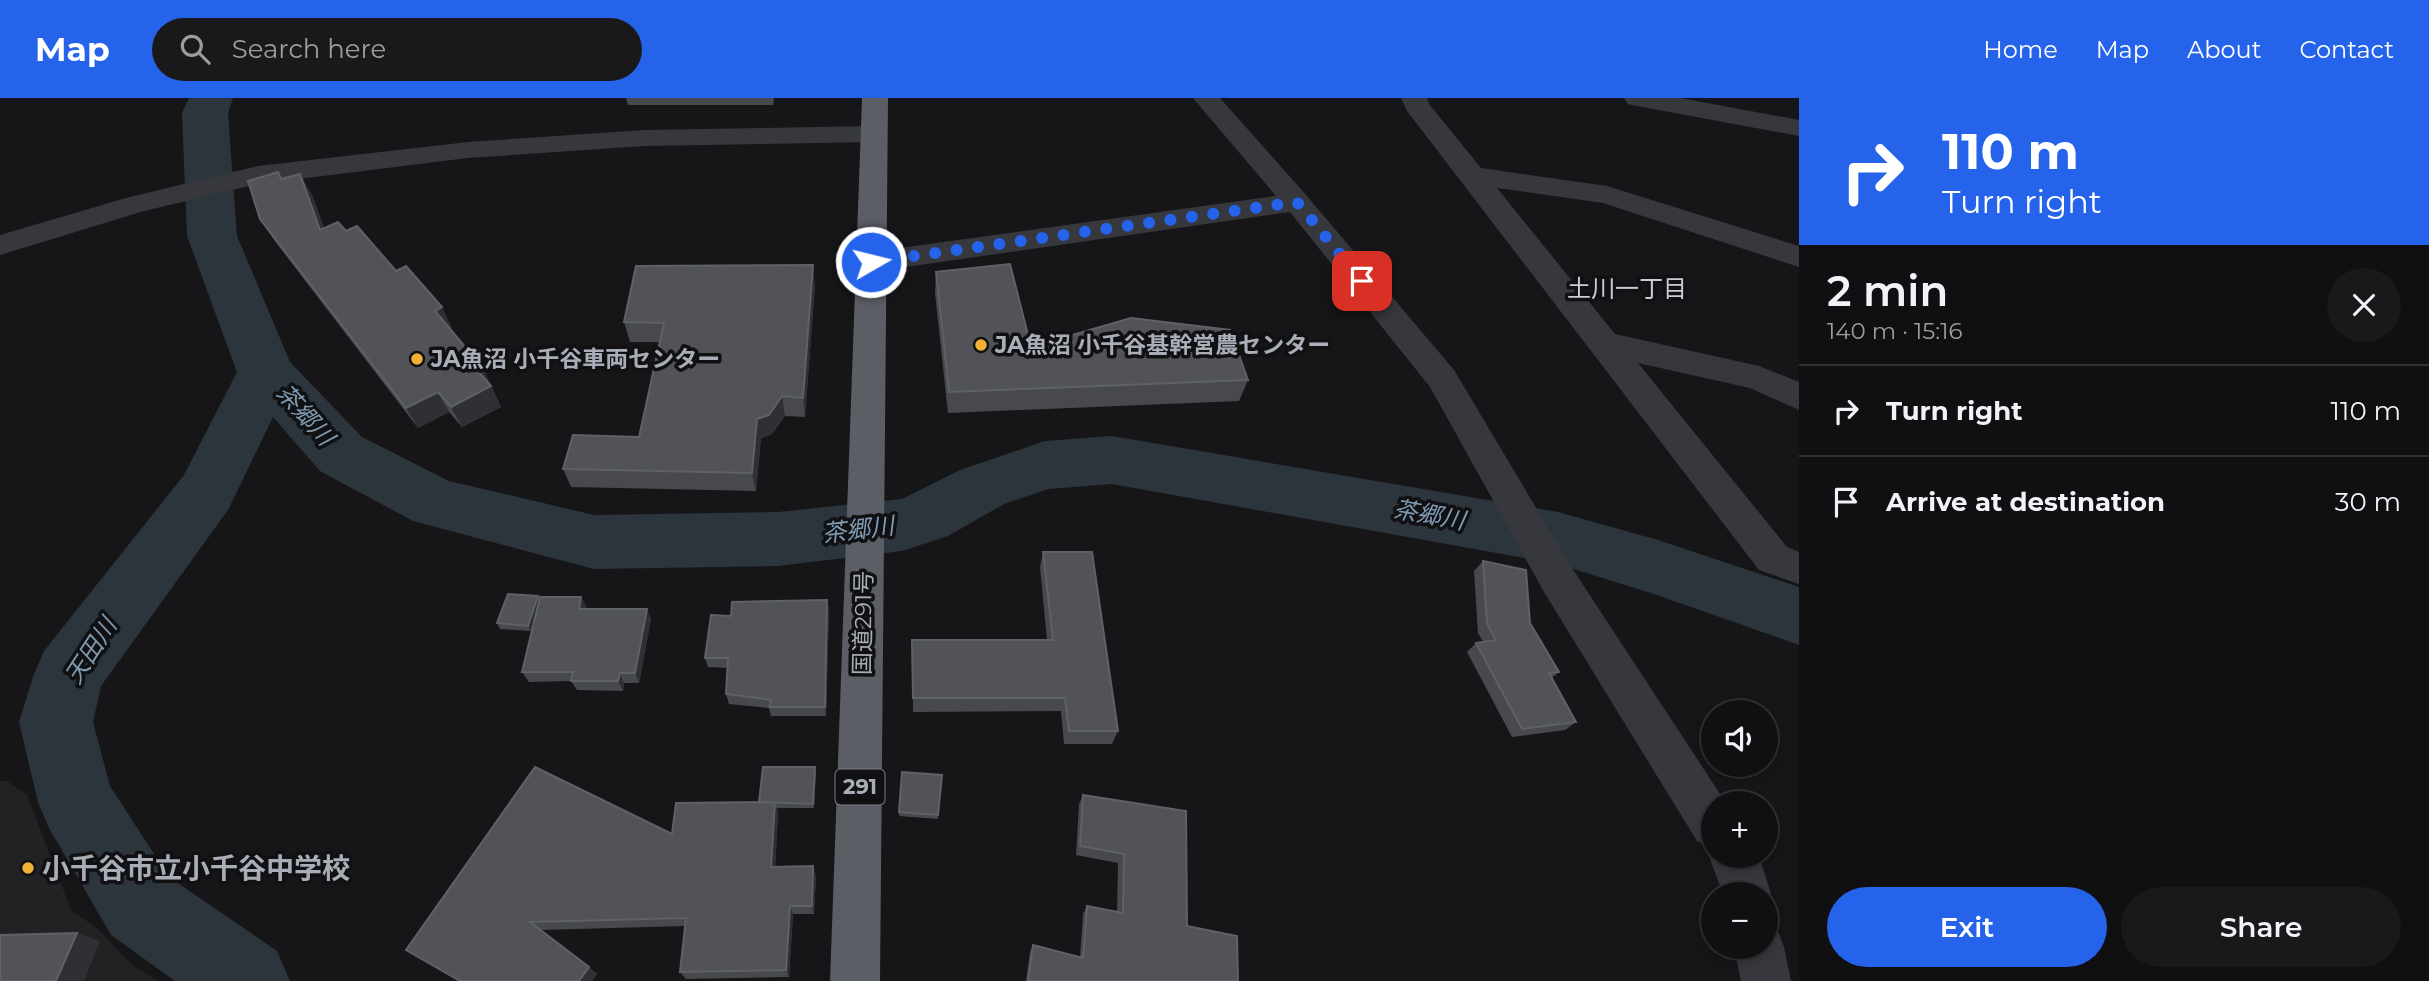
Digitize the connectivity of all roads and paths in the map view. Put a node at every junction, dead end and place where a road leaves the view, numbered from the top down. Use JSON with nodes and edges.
{"nodes":[{"id":1,"x":875,"y":98,"type":"edge"},
{"id":2,"x":1206,"y":98,"type":"edge"},
{"id":3,"x":1413,"y":98,"type":"edge"},
{"id":4,"x":1637,"y":98,"type":"edge"},
{"id":5,"x":1799,"y":128,"type":"edge"},
{"id":6,"x":873,"y":134,"type":"junction"},
{"id":7,"x":1469,"y":175,"type":"junction"},
{"id":8,"x":1297,"y":202,"type":"junction"},
{"id":9,"x":0,"y":245,"type":"edge"},
{"id":10,"x":1799,"y":257,"type":"edge"},
{"id":11,"x":871,"y":262,"type":"junction"},
{"id":12,"x":1602,"y":343,"type":"junction"},
{"id":13,"x":1799,"y":397,"type":"edge"},
{"id":14,"x":1799,"y":568,"type":"edge"},
{"id":15,"x":1701,"y":806,"type":"edge"},
{"id":16,"x":1761,"y":959,"type":"edge"},
{"id":17,"x":855,"y":981,"type":"edge"},
{"id":18,"x":1766,"y":981,"type":"edge"}],
"edges":[{"from":1,"to":6,"type":"highway","name":"国道291号","number":"291"},
{"from":2,"to":8,"type":"street"},
{"from":3,"to":7,"type":"street"},
{"from":4,"to":5,"type":"street"},
{"from":6,"to":9,"type":"street"},
{"from":6,"to":11,"type":"highway","name":"国道291号","number":"291"},
{"from":7,"to":10,"type":"street"},
{"from":7,"to":12,"type":"street"},
{"from":8,"to":11,"type":"street"},
{"from":8,"to":15,"type":"street"},
{"from":11,"to":17,"type":"highway","name":"国道291号","number":"291"},
{"from":12,"to":13,"type":"street"},
{"from":12,"to":14,"type":"street"},
{"from":16,"to":18,"type":"street"}]}
